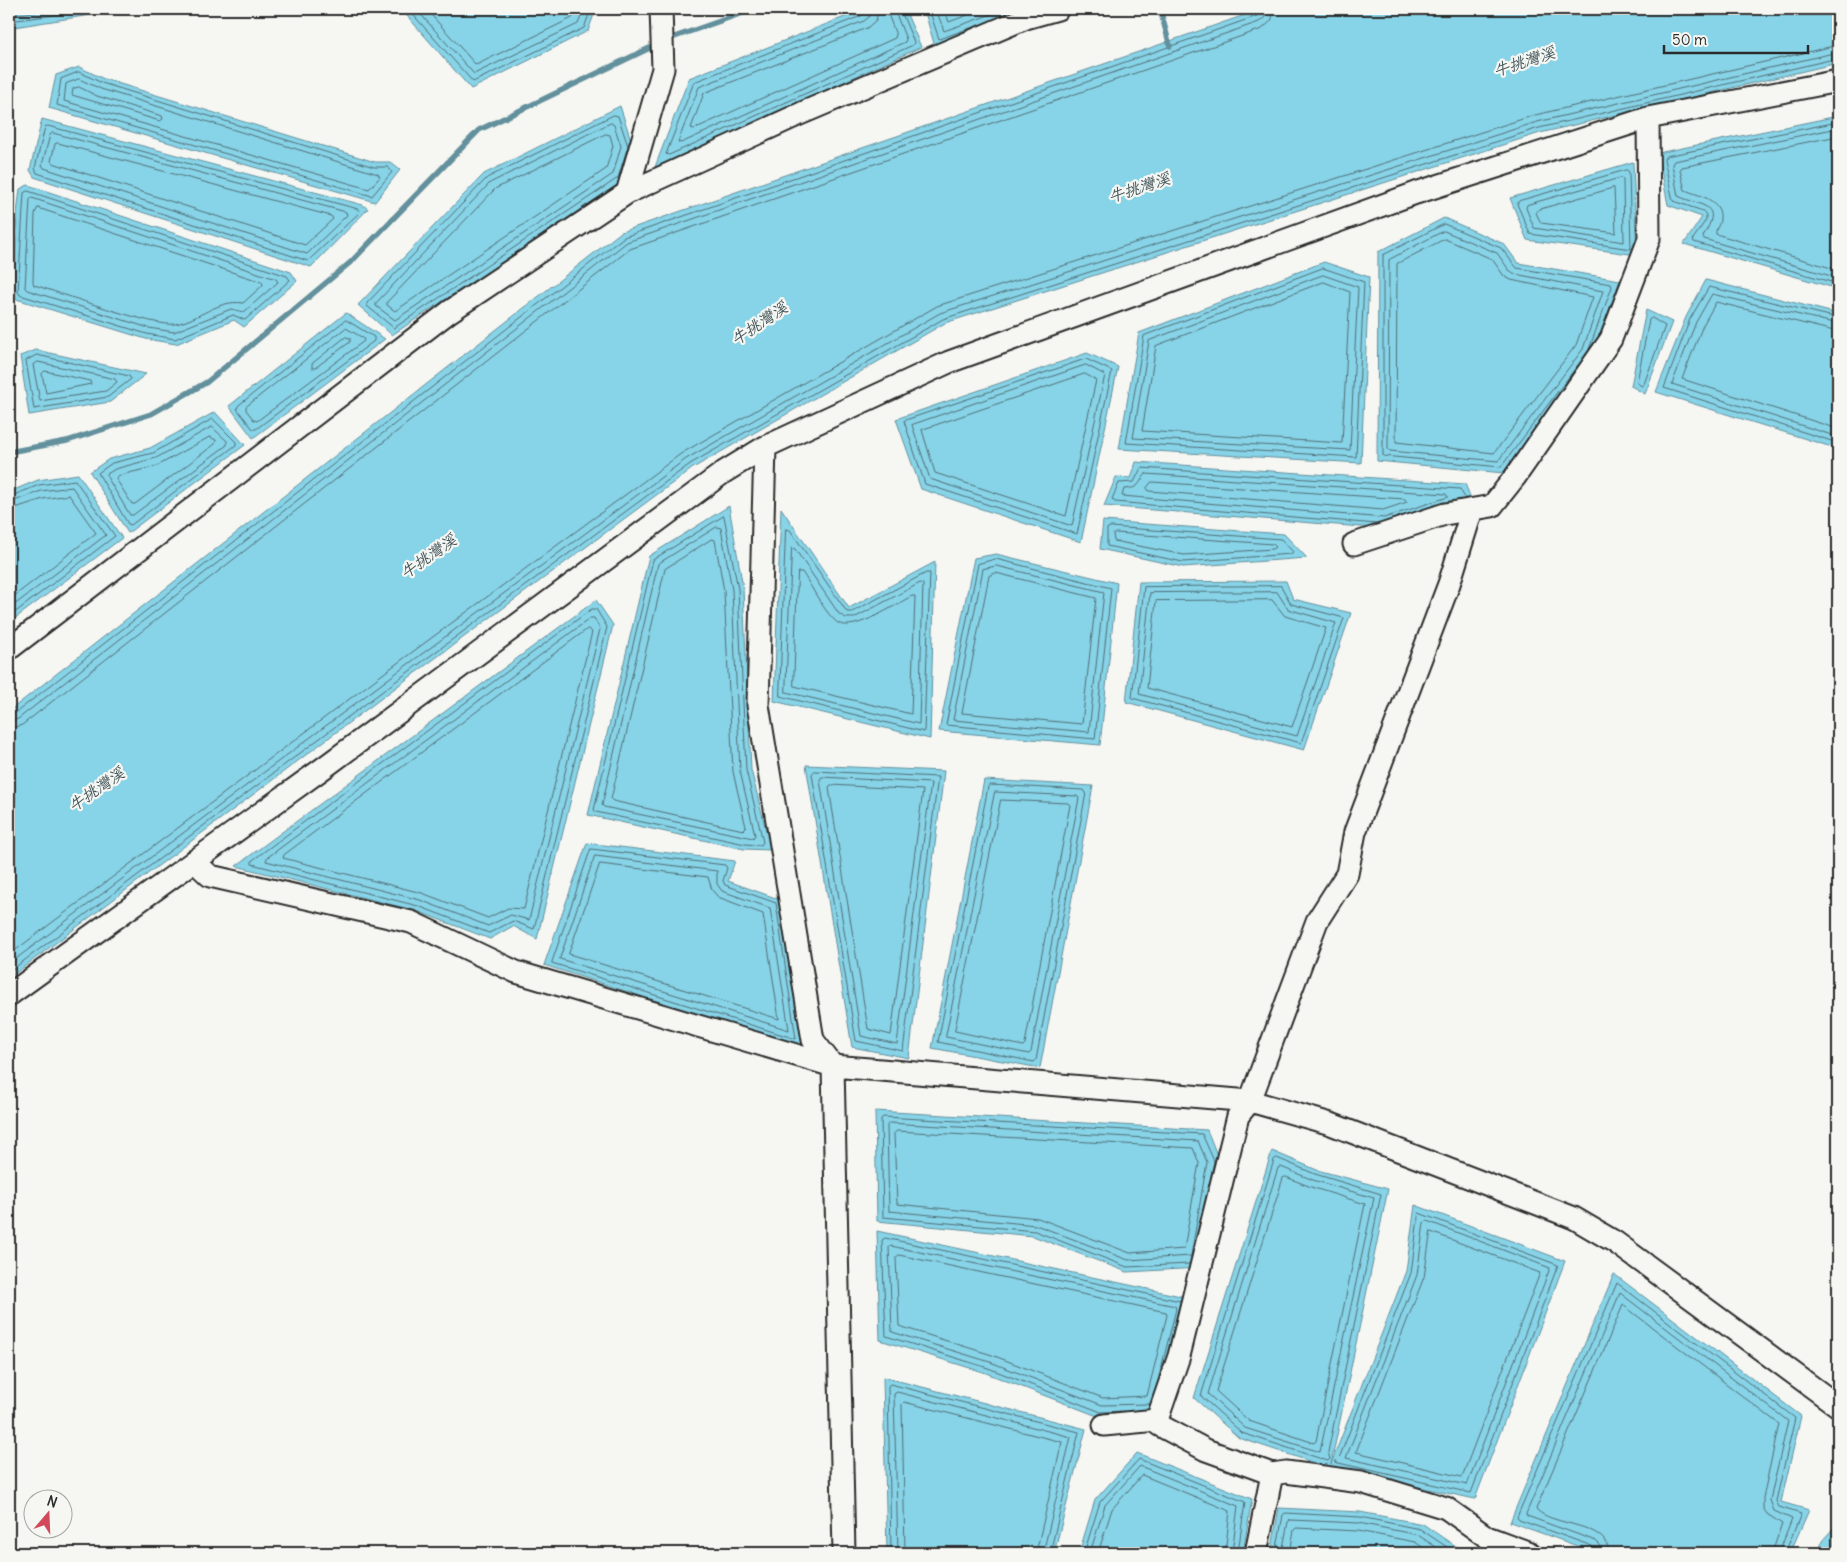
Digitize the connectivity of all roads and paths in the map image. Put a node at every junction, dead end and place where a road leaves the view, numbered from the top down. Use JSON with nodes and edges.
{"nodes":[{"id":1,"x":1058,"y":9,"type":"edge"},
{"id":2,"x":661,"y":15,"type":"edge"},
{"id":3,"x":1838,"y":81,"type":"edge"},
{"id":4,"x":1648,"y":118,"type":"junction"},
{"id":5,"x":627,"y":193,"type":"junction"},
{"id":6,"x":765,"y":447,"type":"junction"},
{"id":7,"x":1472,"y":510,"type":"junction"},
{"id":8,"x":1354,"y":544,"type":"dead end"},
{"id":9,"x":9,"y":649,"type":"edge"},
{"id":10,"x":194,"y":861,"type":"junction"},
{"id":11,"x":9,"y":995,"type":"edge"},
{"id":12,"x":833,"y":1066,"type":"junction"},
{"id":13,"x":1250,"y":1101,"type":"junction"},
{"id":14,"x":1838,"y":1406,"type":"edge"},
{"id":15,"x":1157,"y":1420,"type":"junction"},
{"id":16,"x":1104,"y":1424,"type":"dead end"},
{"id":17,"x":1272,"y":1474,"type":"junction"},
{"id":18,"x":844,"y":1553,"type":"edge"},
{"id":19,"x":1256,"y":1553,"type":"edge"},
{"id":20,"x":1530,"y":1553,"type":"edge"}],
"edges":[{"from":1,"to":5,"type":"street"},
{"from":2,"to":5,"type":"street"},
{"from":3,"to":4,"type":"street"},
{"from":4,"to":6,"type":"street"},
{"from":4,"to":7,"type":"street"},
{"from":5,"to":9,"type":"street"},
{"from":6,"to":10,"type":"street"},
{"from":6,"to":12,"type":"street"},
{"from":7,"to":8,"type":"street"},
{"from":7,"to":13,"type":"street"},
{"from":10,"to":11,"type":"street"},
{"from":10,"to":12,"type":"street"},
{"from":12,"to":13,"type":"street"},
{"from":12,"to":18,"type":"street"},
{"from":13,"to":14,"type":"street"},
{"from":13,"to":15,"type":"street"},
{"from":15,"to":16,"type":"street"},
{"from":15,"to":17,"type":"street"},
{"from":17,"to":19,"type":"street"},
{"from":17,"to":20,"type":"street"}]}
